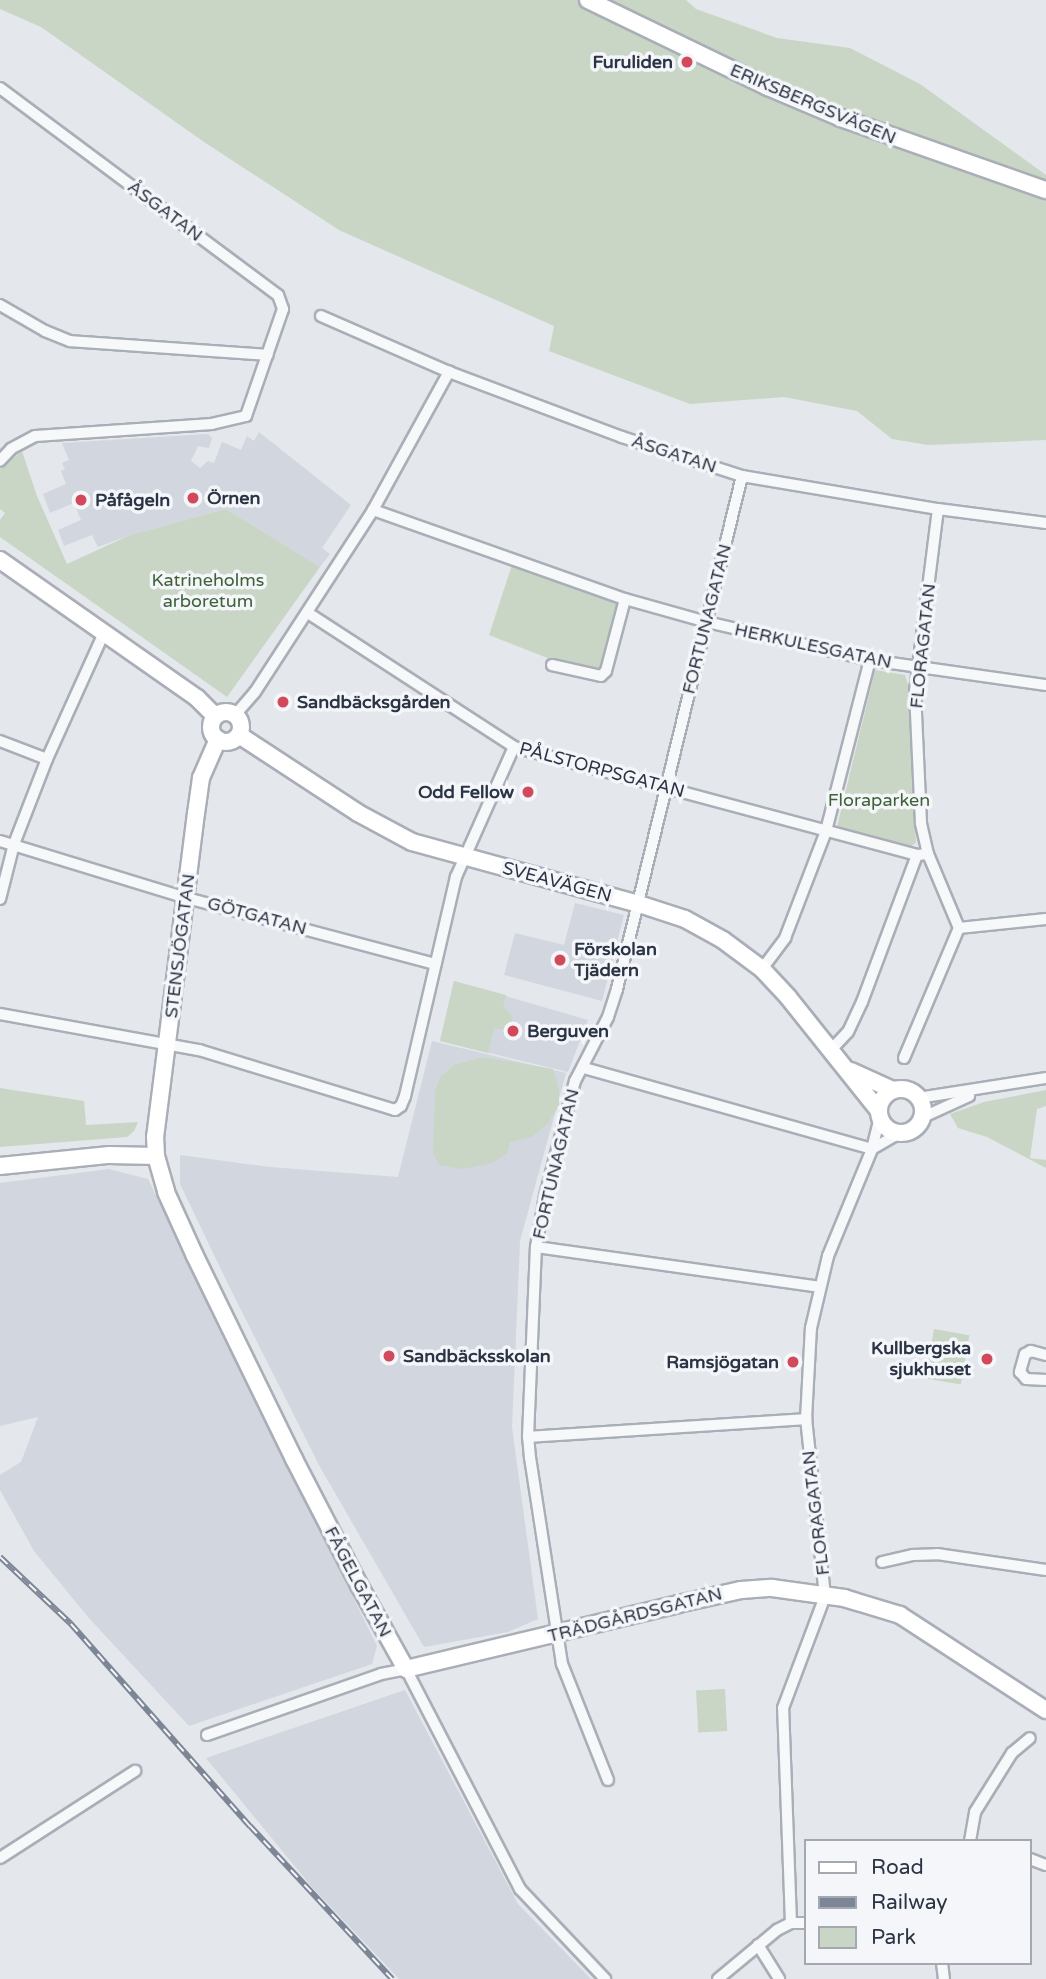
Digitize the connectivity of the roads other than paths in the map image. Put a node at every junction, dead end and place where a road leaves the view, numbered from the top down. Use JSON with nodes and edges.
{"nodes":[{"id":1,"x":588,"y":0,"type":"edge"},
{"id":2,"x":0,"y":88,"type":"edge"},
{"id":3,"x":1046,"y":190,"type":"edge"},
{"id":4,"x":0,"y":305,"type":"edge"},
{"id":5,"x":321,"y":316,"type":"dead end"},
{"id":6,"x":268,"y":355,"type":"junction"},
{"id":7,"x":449,"y":372,"type":"junction"},
{"id":8,"x":0,"y":461,"type":"edge"},
{"id":9,"x":742,"y":476,"type":"junction"},
{"id":10,"x":938,"y":509,"type":"junction"},
{"id":11,"x":373,"y":510,"type":"junction"},
{"id":12,"x":1046,"y":523,"type":"edge"},
{"id":13,"x":0,"y":560,"type":"edge"},
{"id":14,"x":625,"y":599,"type":"junction"},
{"id":15,"x":308,"y":613,"type":"junction"},
{"id":16,"x":706,"y":622,"type":"junction"},
{"id":17,"x":104,"y":633,"type":"junction"},
{"id":18,"x":870,"y":660,"type":"junction"},
{"id":19,"x":552,"y":665,"type":"dead end"},
{"id":20,"x":918,"y":668,"type":"junction"},
{"id":21,"x":1046,"y":685,"type":"edge"},
{"id":22,"x":236,"y":715,"type":"junction"},
{"id":23,"x":215,"y":716,"type":"junction"},
{"id":24,"x":239,"y":734,"type":"junction"},
{"id":25,"x":218,"y":739,"type":"junction"},
{"id":26,"x":0,"y":741,"type":"edge"},
{"id":27,"x":514,"y":747,"type":"junction"},
{"id":28,"x":47,"y":760,"type":"junction"},
{"id":29,"x":667,"y":787,"type":"junction"},
{"id":30,"x":826,"y":831,"type":"junction"},
{"id":31,"x":0,"y":841,"type":"edge"},
{"id":32,"x":14,"y":844,"type":"junction"},
{"id":33,"x":922,"y":854,"type":"junction"},
{"id":34,"x":463,"y":857,"type":"junction"},
{"id":35,"x":187,"y":898,"type":"junction"},
{"id":36,"x":0,"y":899,"type":"edge"},
{"id":37,"x":639,"y":904,"type":"junction"},
{"id":38,"x":1046,"y":919,"type":"edge"},
{"id":39,"x":959,"y":928,"type":"junction"},
{"id":40,"x":435,"y":964,"type":"junction"},
{"id":41,"x":762,"y":969,"type":"junction"},
{"id":42,"x":0,"y":1014,"type":"edge"},
{"id":43,"x":167,"y":1042,"type":"junction"},
{"id":44,"x":831,"y":1051,"type":"junction"},
{"id":45,"x":904,"y":1058,"type":"dead end"},
{"id":46,"x":584,"y":1068,"type":"junction"},
{"id":47,"x":845,"y":1069,"type":"junction"},
{"id":48,"x":1046,"y":1078,"type":"edge"},
{"id":49,"x":984,"y":1089,"type":"junction"},
{"id":50,"x":893,"y":1090,"type":"junction"},
{"id":51,"x":918,"y":1098,"type":"junction"},
{"id":52,"x":879,"y":1114,"type":"junction"},
{"id":53,"x":921,"y":1118,"type":"junction"},
{"id":54,"x":901,"y":1132,"type":"junction"},
{"id":55,"x":872,"y":1149,"type":"junction"},
{"id":56,"x":156,"y":1156,"type":"junction"},
{"id":57,"x":0,"y":1166,"type":"edge"},
{"id":58,"x":536,"y":1247,"type":"junction"},
{"id":59,"x":819,"y":1287,"type":"junction"},
{"id":60,"x":1046,"y":1354,"type":"edge"},
{"id":61,"x":1046,"y":1380,"type":"edge"},
{"id":62,"x":806,"y":1419,"type":"junction"},
{"id":63,"x":528,"y":1437,"type":"junction"},
{"id":64,"x":882,"y":1562,"type":"dead end"},
{"id":65,"x":1046,"y":1570,"type":"edge"},
{"id":66,"x":825,"y":1596,"type":"junction"},
{"id":67,"x":557,"y":1634,"type":"junction"},
{"id":68,"x":406,"y":1669,"type":"junction"},
{"id":69,"x":1046,"y":1710,"type":"edge"},
{"id":70,"x":207,"y":1735,"type":"dead end"},
{"id":71,"x":1030,"y":1738,"type":"dead end"},
{"id":72,"x":135,"y":1772,"type":"dead end"},
{"id":73,"x":608,"y":1780,"type":"dead end"},
{"id":74,"x":970,"y":1839,"type":"edge"},
{"id":75,"x":0,"y":1857,"type":"edge"},
{"id":76,"x":791,"y":1923,"type":"junction"},
{"id":77,"x":804,"y":1923,"type":"edge"},
{"id":78,"x":758,"y":1945,"type":"junction"},
{"id":79,"x":605,"y":1979,"type":"edge"},
{"id":80,"x":718,"y":1979,"type":"edge"},
{"id":81,"x":779,"y":1979,"type":"edge"}],
"edges":[{"from":1,"to":3,"type":"street","name":"ERIKSBERGSVÄGEN"},
{"from":2,"to":6,"type":"street","name":"ÅSGATAN"},
{"from":4,"to":6,"type":"street"},
{"from":5,"to":7,"type":"street","name":"ÅSGATAN"},
{"from":6,"to":8,"type":"street","name":"ÅSGATAN"},
{"from":7,"to":9,"type":"street","name":"ÅSGATAN"},
{"from":7,"to":11,"type":"street"},
{"from":9,"to":10,"type":"street","name":"ÅSGATAN"},
{"from":9,"to":16,"type":"street","name":"FORTUNAGATAN"},
{"from":10,"to":12,"type":"street","name":"ÅSGATAN"},
{"from":10,"to":20,"type":"street","name":"FLORAGATAN"},
{"from":11,"to":14,"type":"street","name":"HERKULESGATAN"},
{"from":11,"to":15,"type":"street"},
{"from":13,"to":17,"type":"street"},
{"from":14,"to":16,"type":"street","name":"HERKULESGATAN"},
{"from":14,"to":19,"type":"street"},
{"from":15,"to":22,"type":"street"},
{"from":15,"to":27,"type":"street","name":"PÅLSTORPSGATAN"},
{"from":16,"to":18,"type":"street","name":"HERKULESGATAN"},
{"from":16,"to":29,"type":"street","name":"FORTUNAGATAN"},
{"from":17,"to":23,"type":"street"},
{"from":17,"to":28,"type":"street"},
{"from":18,"to":20,"type":"street","name":"HERKULESGATAN"},
{"from":18,"to":30,"type":"street"},
{"from":20,"to":21,"type":"street","name":"HERKULESGATAN"},
{"from":20,"to":33,"type":"street","name":"FLORAGATAN"},
{"from":22,"to":23,"type":"street"},
{"from":22,"to":24,"type":"street"},
{"from":23,"to":25,"type":"street"},
{"from":24,"to":25,"type":"street"},
{"from":24,"to":34,"type":"street","name":"SVEAVÄGEN"},
{"from":25,"to":35,"type":"street","name":"STENSJÖGATAN"},
{"from":26,"to":28,"type":"street"},
{"from":27,"to":29,"type":"street","name":"PÅLSTORPSGATAN"},
{"from":27,"to":34,"type":"street"},
{"from":28,"to":32,"type":"street"},
{"from":29,"to":30,"type":"street","name":"PÅLSTORPSGATAN"},
{"from":29,"to":37,"type":"street","name":"FORTUNAGATAN"},
{"from":30,"to":33,"type":"street","name":"PÅLSTORPSGATAN"},
{"from":30,"to":41,"type":"street"},
{"from":31,"to":32,"type":"street","name":"GÖTGATAN"},
{"from":32,"to":35,"type":"street","name":"GÖTGATAN"},
{"from":32,"to":36,"type":"street"},
{"from":33,"to":39,"type":"street","name":"FLORAGATAN"},
{"from":33,"to":44,"type":"street"},
{"from":34,"to":37,"type":"street","name":"SVEAVÄGEN"},
{"from":34,"to":40,"type":"street"},
{"from":35,"to":40,"type":"street","name":"GÖTGATAN"},
{"from":35,"to":43,"type":"street","name":"STENSJÖGATAN"},
{"from":37,"to":41,"type":"street","name":"SVEAVÄGEN"},
{"from":37,"to":46,"type":"street","name":"FORTUNAGATAN"},
{"from":38,"to":39,"type":"street"},
{"from":39,"to":45,"type":"street"},
{"from":40,"to":43,"type":"street"},
{"from":41,"to":44,"type":"street","name":"SVEAVÄGEN"},
{"from":42,"to":43,"type":"street"},
{"from":43,"to":56,"type":"street","name":"STENSJÖGATAN"},
{"from":44,"to":47,"type":"street","name":"SVEAVÄGEN"},
{"from":46,"to":55,"type":"street"},
{"from":46,"to":58,"type":"street","name":"FORTUNAGATAN"},
{"from":47,"to":50,"type":"street","name":"SVEAVÄGEN"},
{"from":47,"to":52,"type":"street","name":"SVEAVÄGEN"},
{"from":48,"to":49,"type":"street"},
{"from":49,"to":51,"type":"street"},
{"from":49,"to":53,"type":"street"},
{"from":50,"to":51,"type":"street"},
{"from":50,"to":52,"type":"street"},
{"from":51,"to":53,"type":"street"},
{"from":52,"to":54,"type":"street"},
{"from":52,"to":55,"type":"street","name":"FLORAGATAN"},
{"from":53,"to":54,"type":"street"},
{"from":54,"to":55,"type":"street"},
{"from":55,"to":59,"type":"street","name":"FLORAGATAN"},
{"from":56,"to":57,"type":"street"},
{"from":56,"to":68,"type":"street","name":"FÅGELGATAN"},
{"from":58,"to":59,"type":"street"},
{"from":58,"to":63,"type":"street","name":"FORTUNAGATAN"},
{"from":59,"to":62,"type":"street","name":"FLORAGATAN"},
{"from":60,"to":61,"type":"street"},
{"from":62,"to":63,"type":"street"},
{"from":62,"to":66,"type":"street","name":"FLORAGATAN"},
{"from":63,"to":67,"type":"street","name":"FORTUNAGATAN"},
{"from":64,"to":65,"type":"street"},
{"from":66,"to":67,"type":"street","name":"TRÄDGÅRDSGATAN"},
{"from":66,"to":69,"type":"street","name":"TRÄDGÅRDSGATAN"},
{"from":66,"to":76,"type":"street","name":"FLORAGATAN"},
{"from":67,"to":68,"type":"street","name":"TRÄDGÅRDSGATAN"},
{"from":67,"to":73,"type":"street","name":"FORTUNAGATAN"},
{"from":68,"to":70,"type":"street","name":"TRÄDGÅRDSGATAN"},
{"from":68,"to":79,"type":"street","name":"FÅGELGATAN"},
{"from":71,"to":74,"type":"street"},
{"from":72,"to":75,"type":"street"},
{"from":76,"to":77,"type":"street"},
{"from":76,"to":78,"type":"street"},
{"from":78,"to":80,"type":"street"},
{"from":78,"to":81,"type":"street"}]}
